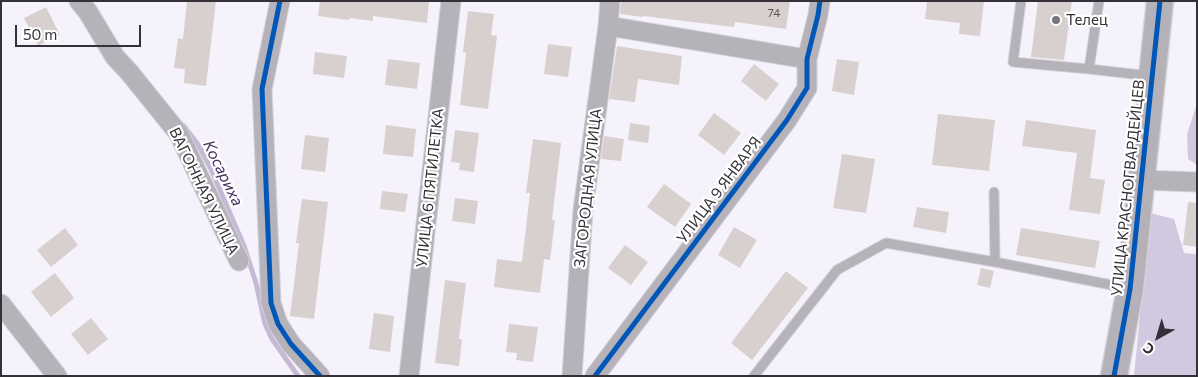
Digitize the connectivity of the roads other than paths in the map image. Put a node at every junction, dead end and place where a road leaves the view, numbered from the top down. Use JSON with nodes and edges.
{"nodes":[{"id":1,"x":79,"y":1,"type":"edge"},
{"id":2,"x":280,"y":1,"type":"edge"},
{"id":3,"x":451,"y":1,"type":"edge"},
{"id":4,"x":610,"y":1,"type":"edge"},
{"id":5,"x":820,"y":1,"type":"edge"},
{"id":6,"x":1020,"y":1,"type":"edge"},
{"id":7,"x":1099,"y":1,"type":"edge"},
{"id":8,"x":1160,"y":1,"type":"edge"},
{"id":9,"x":608,"y":26,"type":"junction"},
{"id":10,"x":807,"y":59,"type":"junction"},
{"id":11,"x":1089,"y":69,"type":"junction"},
{"id":12,"x":1153,"y":77,"type":"junction"},
{"id":13,"x":1141,"y":180,"type":"junction"},
{"id":14,"x":1197,"y":182,"type":"edge"},
{"id":15,"x":994,"y":192,"type":"dead end"},
{"id":16,"x":239,"y":261,"type":"dead end"},
{"id":17,"x":995,"y":262,"type":"junction"},
{"id":18,"x":1130,"y":289,"type":"junction"},
{"id":19,"x":1,"y":304,"type":"edge"},
{"id":20,"x":58,"y":376,"type":"edge"},
{"id":21,"x":320,"y":376,"type":"edge"},
{"id":22,"x":409,"y":376,"type":"edge"},
{"id":23,"x":572,"y":376,"type":"edge"},
{"id":24,"x":595,"y":376,"type":"edge"},
{"id":25,"x":754,"y":376,"type":"edge"},
{"id":26,"x":1114,"y":376,"type":"edge"}],
"edges":[{"from":1,"to":16,"type":"street","name":"ВАГОННАЯ УЛИЦА"},
{"from":2,"to":21,"type":"street"},
{"from":3,"to":22,"type":"street","name":"УЛИЦА 6 ПЯТИЛЕТКА"},
{"from":4,"to":9,"type":"street","name":"ЗАГОРОДНАЯ УЛИЦА"},
{"from":5,"to":10,"type":"street","name":"УЛИЦА 9 ЯНВАРЯ"},
{"from":6,"to":11,"type":"lane"},
{"from":7,"to":11,"type":"lane"},
{"from":8,"to":12,"type":"street","name":"УЛИЦА КРАСНОГВАРДЕЙЦЕВ"},
{"from":9,"to":10,"type":"street"},
{"from":9,"to":23,"type":"street","name":"ЗАГОРОДНАЯ УЛИЦА"},
{"from":10,"to":24,"type":"street","name":"УЛИЦА 9 ЯНВАРЯ"},
{"from":11,"to":12,"type":"lane"},
{"from":12,"to":13,"type":"street","name":"УЛИЦА КРАСНОГВАРДЕЙЦЕВ"},
{"from":13,"to":14,"type":"street"},
{"from":13,"to":18,"type":"street","name":"УЛИЦА КРАСНОГВАРДЕЙЦЕВ"},
{"from":15,"to":17,"type":"lane"},
{"from":17,"to":18,"type":"lane"},
{"from":17,"to":25,"type":"lane"},
{"from":18,"to":26,"type":"street","name":"УЛИЦА КРАСНОГВАРДЕЙЦЕВ"},
{"from":19,"to":20,"type":"street"}]}
